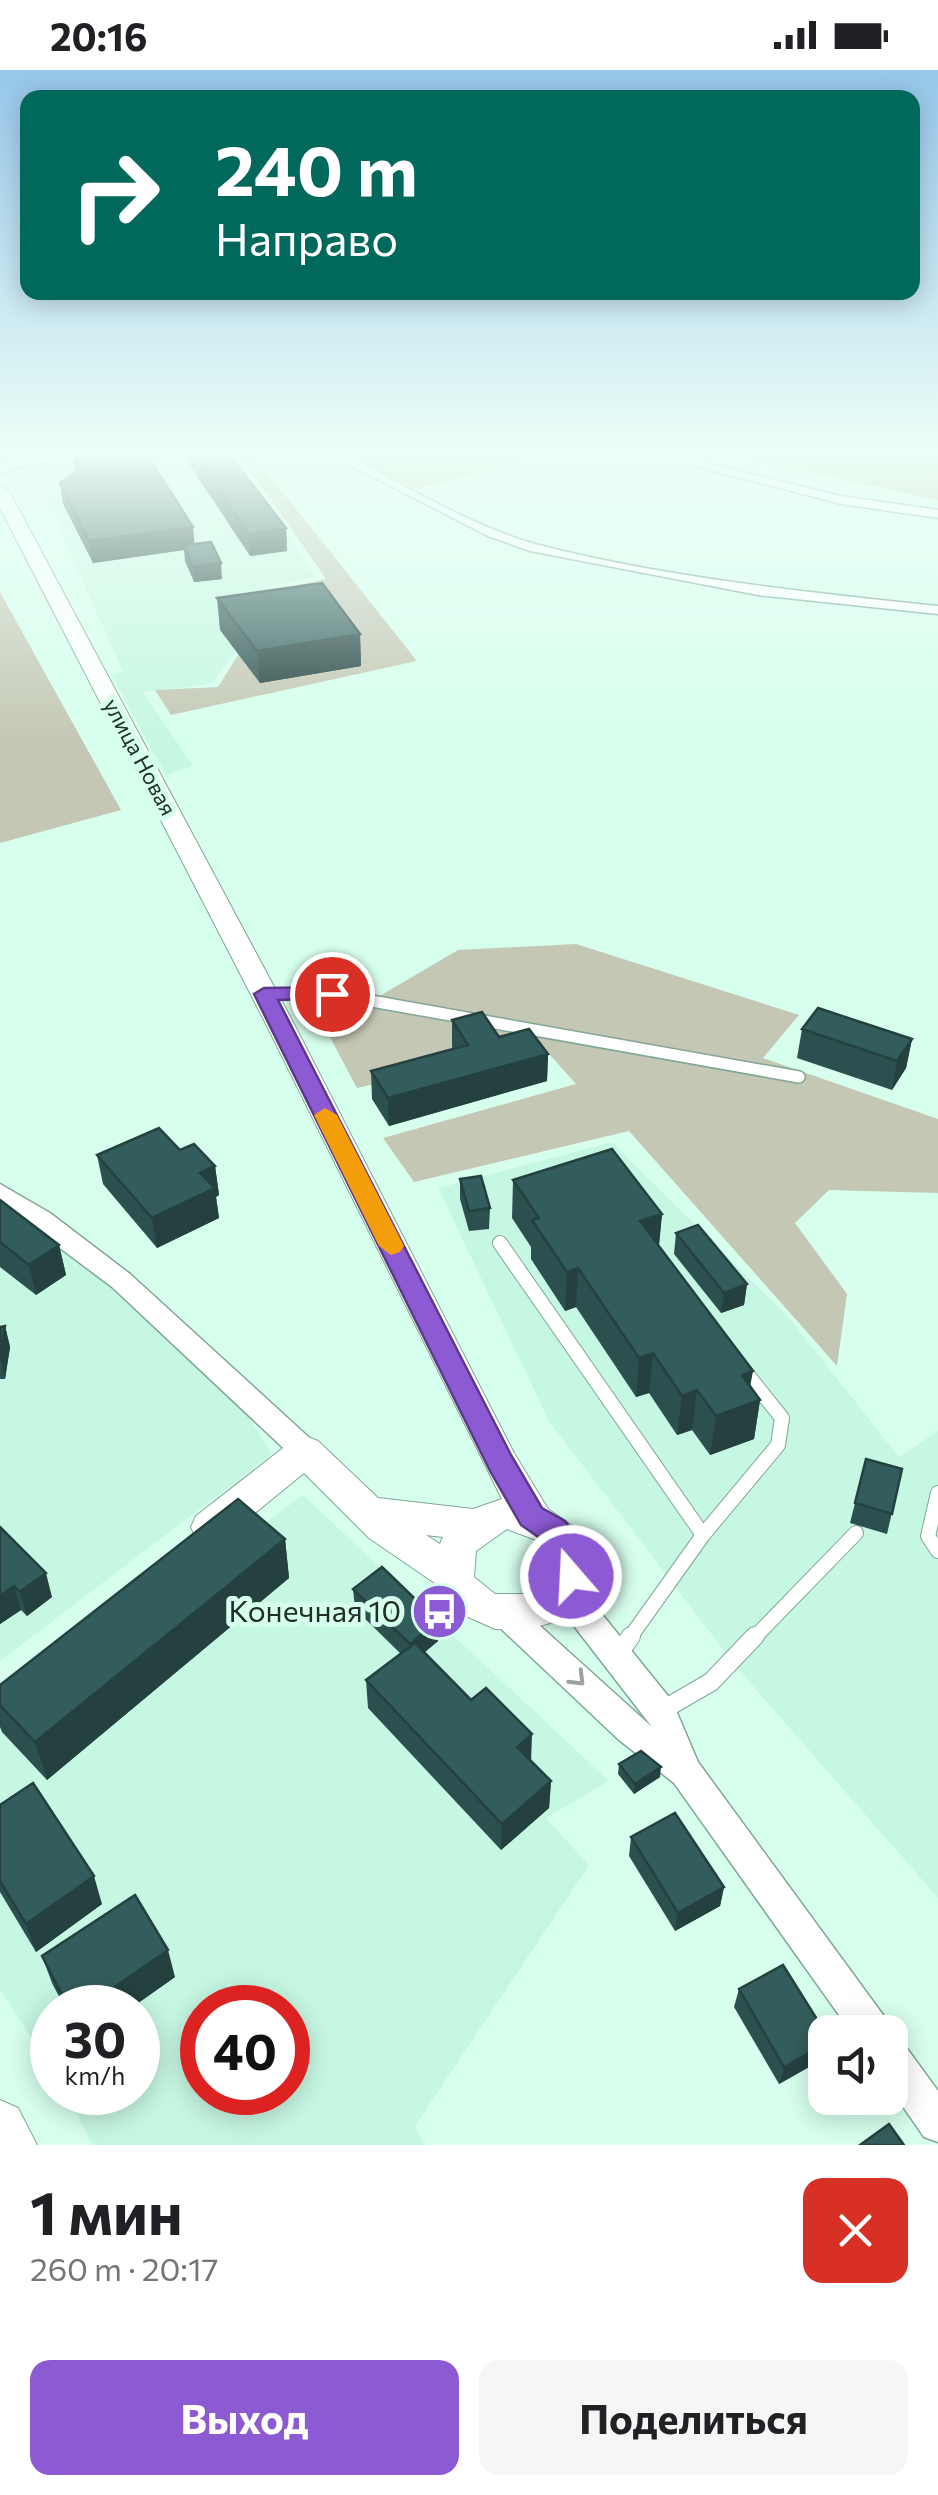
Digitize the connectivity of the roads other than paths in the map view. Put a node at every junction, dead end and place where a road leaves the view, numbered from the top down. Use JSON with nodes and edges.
{"nodes":[{"id":1,"x":31,"y":549,"type":"edge"},
{"id":2,"x":539,"y":549,"type":"edge"},
{"id":3,"x":938,"y":610,"type":"edge"},
{"id":4,"x":264,"y":994,"type":"junction"},
{"id":5,"x":799,"y":1077,"type":"dead end"},
{"id":6,"x":0,"y":1192,"type":"edge"},
{"id":7,"x":500,"y":1243,"type":"dead end"},
{"id":8,"x":735,"y":1359,"type":"edge"},
{"id":9,"x":306,"y":1451,"type":"junction"},
{"id":10,"x":938,"y":1493,"type":"edge"},
{"id":11,"x":367,"y":1512,"type":"junction"},
{"id":12,"x":500,"y":1519,"type":"junction"},
{"id":13,"x":856,"y":1533,"type":"dead end"},
{"id":14,"x":703,"y":1536,"type":"junction"},
{"id":15,"x":183,"y":1548,"type":"edge"},
{"id":16,"x":938,"y":1551,"type":"edge"},
{"id":17,"x":456,"y":1576,"type":"junction"},
{"id":18,"x":566,"y":1591,"type":"junction"},
{"id":19,"x":506,"y":1614,"type":"junction"},
{"id":20,"x":618,"y":1654,"type":"junction"},
{"id":21,"x":660,"y":1711,"type":"junction"},
{"id":22,"x":686,"y":1772,"type":"junction"},
{"id":23,"x":861,"y":2015,"type":"edge"},
{"id":24,"x":908,"y":2081,"type":"edge"},
{"id":25,"x":938,"y":2123,"type":"edge"},
{"id":26,"x":0,"y":2126,"type":"edge"},
{"id":27,"x":11,"y":2145,"type":"edge"}],
"edges":[{"from":1,"to":4,"type":"street","name":"улица Новая"},
{"from":2,"to":3,"type":"street"},
{"from":4,"to":5,"type":"lane"},
{"from":4,"to":12,"type":"street","name":"улица Новая"},
{"from":6,"to":9,"type":"street"},
{"from":7,"to":14,"type":"lane"},
{"from":8,"to":14,"type":"lane"},
{"from":9,"to":11,"type":"street"},
{"from":9,"to":15,"type":"street"},
{"from":10,"to":16,"type":"lane"},
{"from":11,"to":12,"type":"street"},
{"from":11,"to":17,"type":"street"},
{"from":12,"to":17,"type":"street"},
{"from":12,"to":18,"type":"street"},
{"from":13,"to":21,"type":"lane"},
{"from":14,"to":20,"type":"lane"},
{"from":17,"to":19,"type":"street"},
{"from":18,"to":19,"type":"street"},
{"from":18,"to":20,"type":"street"},
{"from":19,"to":22,"type":"street","one_way":true},
{"from":20,"to":21,"type":"street"},
{"from":21,"to":22,"type":"street"},
{"from":22,"to":23,"type":"street"},
{"from":24,"to":25,"type":"street"},
{"from":26,"to":27,"type":"street"}]}
